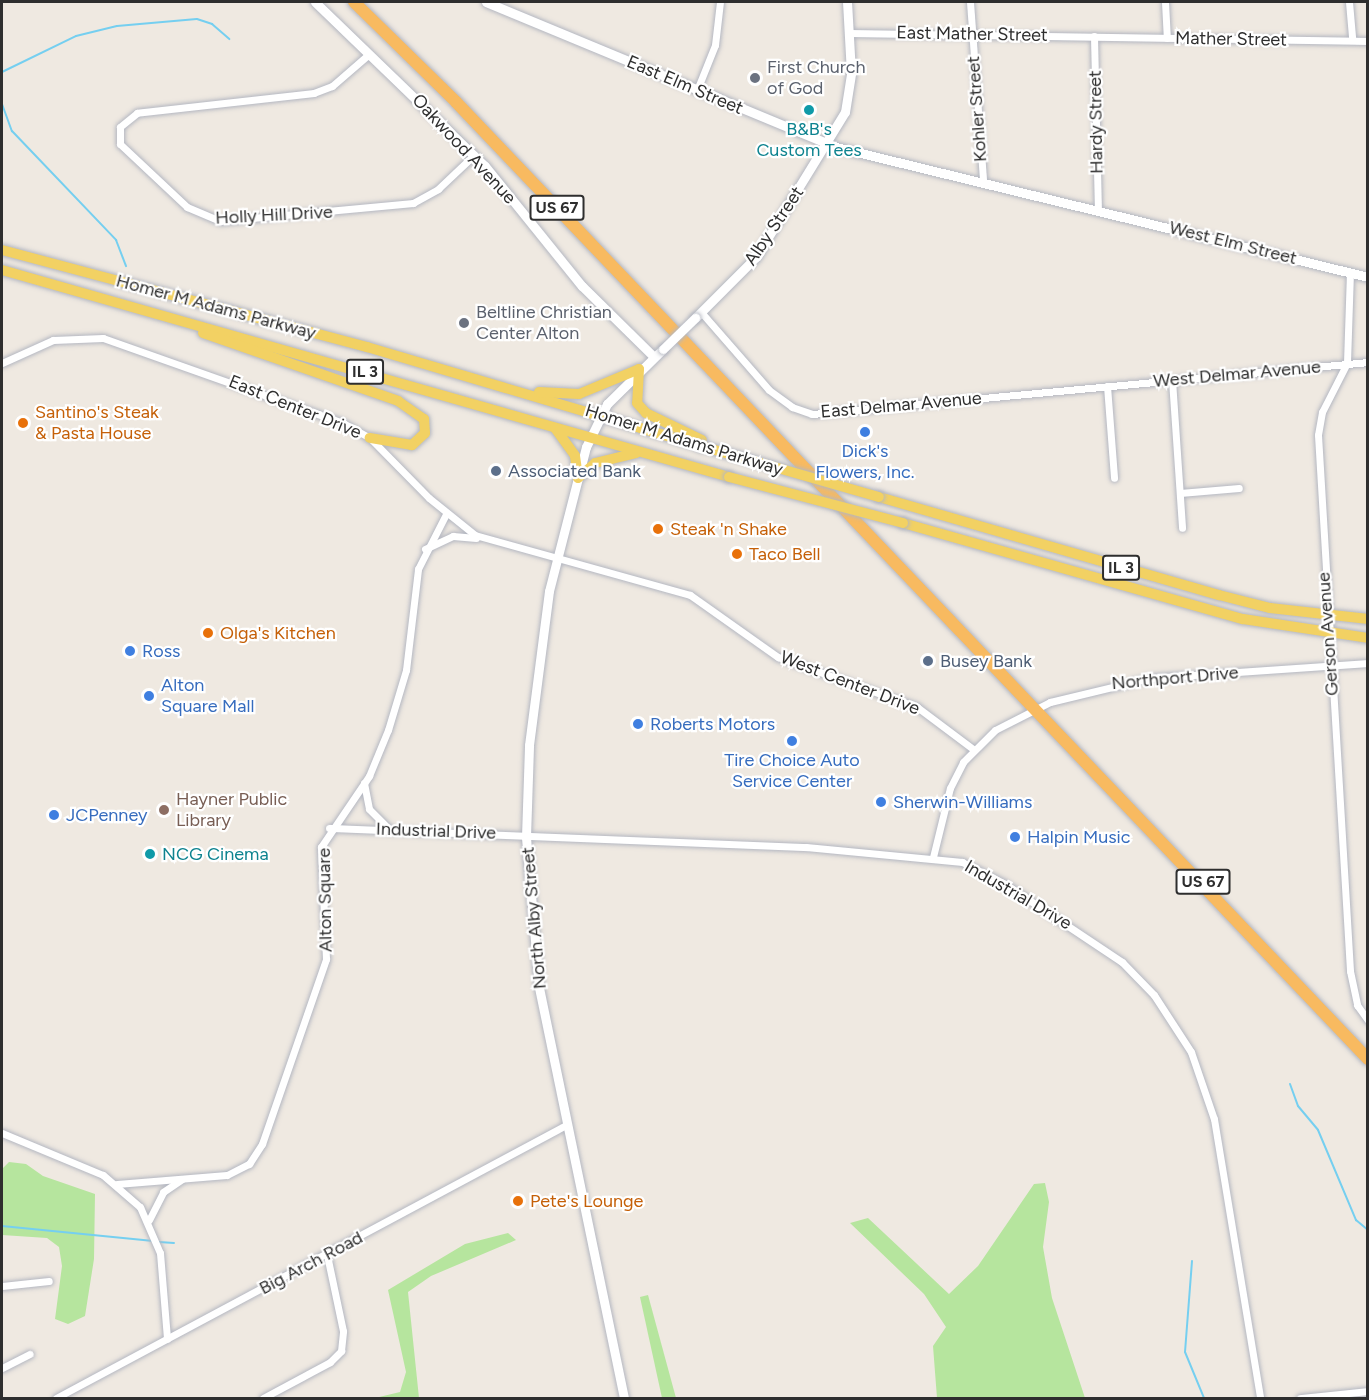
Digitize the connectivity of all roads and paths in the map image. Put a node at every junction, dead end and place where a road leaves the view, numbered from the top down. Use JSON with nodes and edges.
{"nodes":[{"id":1,"x":315,"y":2,"type":"edge"},
{"id":2,"x":486,"y":2,"type":"edge"},
{"id":3,"x":720,"y":2,"type":"edge"},
{"id":4,"x":847,"y":2,"type":"edge"},
{"id":5,"x":970,"y":2,"type":"edge"},
{"id":6,"x":1165,"y":2,"type":"edge"},
{"id":7,"x":1348,"y":2,"type":"edge"},
{"id":8,"x":360,"y":3,"type":"edge"},
{"id":9,"x":849,"y":33,"type":"junction"},
{"id":10,"x":972,"y":34,"type":"junction"},
{"id":11,"x":1094,"y":36,"type":"junction"},
{"id":12,"x":1167,"y":38,"type":"junction"},
{"id":13,"x":1352,"y":40,"type":"junction"},
{"id":14,"x":1368,"y":41,"type":"edge"},
{"id":15,"x":369,"y":54,"type":"junction"},
{"id":16,"x":698,"y":90,"type":"junction"},
{"id":17,"x":828,"y":145,"type":"junction"},
{"id":18,"x":474,"y":155,"type":"junction"},
{"id":19,"x":983,"y":180,"type":"junction"},
{"id":20,"x":1098,"y":209,"type":"junction"},
{"id":21,"x":2,"y":250,"type":"edge"},
{"id":22,"x":2,"y":270,"type":"edge"},
{"id":23,"x":1350,"y":272,"type":"junction"},
{"id":24,"x":1368,"y":277,"type":"edge"},
{"id":25,"x":34,"y":279,"type":"junction"},
{"id":26,"x":698,"y":315,"type":"junction"},
{"id":27,"x":654,"y":357,"type":"junction"},
{"id":28,"x":1368,"y":362,"type":"edge"},
{"id":29,"x":2,"y":363,"type":"edge"},
{"id":30,"x":1347,"y":363,"type":"junction"},
{"id":31,"x":639,"y":369,"type":"junction"},
{"id":32,"x":1172,"y":380,"type":"junction"},
{"id":33,"x":1107,"y":386,"type":"junction"},
{"id":34,"x":515,"y":390,"type":"junction"},
{"id":35,"x":601,"y":415,"type":"junction"},
{"id":36,"x":553,"y":426,"type":"junction"},
{"id":37,"x":590,"y":436,"type":"junction"},
{"id":38,"x":370,"y":438,"type":"junction"},
{"id":39,"x":647,"y":453,"type":"junction"},
{"id":40,"x":738,"y":457,"type":"junction"},
{"id":41,"x":578,"y":478,"type":"junction"},
{"id":42,"x":1114,"y":478,"type":"dead end"},
{"id":43,"x":1239,"y":488,"type":"dead end"},
{"id":44,"x":1180,"y":493,"type":"junction"},
{"id":45,"x":446,"y":514,"type":"junction"},
{"id":46,"x":1182,"y":528,"type":"dead end"},
{"id":47,"x":485,"y":539,"type":"junction"},
{"id":48,"x":424,"y":549,"type":"junction"},
{"id":49,"x":558,"y":558,"type":"junction"},
{"id":50,"x":1326,"y":616,"type":"junction"},
{"id":51,"x":1368,"y":620,"type":"edge"},
{"id":52,"x":1327,"y":633,"type":"junction"},
{"id":53,"x":1368,"y":638,"type":"edge"},
{"id":54,"x":1368,"y":663,"type":"edge"},
{"id":55,"x":1331,"y":665,"type":"junction"},
{"id":56,"x":1034,"y":709,"type":"junction"},
{"id":57,"x":973,"y":749,"type":"junction"},
{"id":58,"x":364,"y":783,"type":"junction"},
{"id":59,"x":329,"y":828,"type":"junction"},
{"id":60,"x":390,"y":830,"type":"junction"},
{"id":61,"x":526,"y":837,"type":"junction"},
{"id":62,"x":933,"y":857,"type":"junction"},
{"id":63,"x":1368,"y":1020,"type":"edge"},
{"id":64,"x":1368,"y":1059,"type":"edge"},
{"id":65,"x":566,"y":1125,"type":"junction"},
{"id":66,"x":2,"y":1133,"type":"edge"},
{"id":67,"x":182,"y":1179,"type":"junction"},
{"id":68,"x":117,"y":1184,"type":"junction"},
{"id":69,"x":149,"y":1220,"type":"junction"},
{"id":70,"x":327,"y":1255,"type":"junction"},
{"id":71,"x":50,"y":1281,"type":"dead end"},
{"id":72,"x":2,"y":1286,"type":"edge"},
{"id":73,"x":167,"y":1339,"type":"junction"},
{"id":74,"x":30,"y":1354,"type":"dead end"},
{"id":75,"x":2,"y":1368,"type":"edge"},
{"id":76,"x":1368,"y":1390,"type":"edge"},
{"id":77,"x":56,"y":1398,"type":"edge"},
{"id":78,"x":263,"y":1398,"type":"edge"},
{"id":79,"x":624,"y":1398,"type":"edge"},
{"id":80,"x":1260,"y":1398,"type":"edge"},
{"id":81,"x":1300,"y":1398,"type":"edge"}],
"edges":[{"from":1,"to":15,"type":"street","name":"Oakwood Avenue"},
{"from":2,"to":16,"type":"street","name":"East Elm Street"},
{"from":3,"to":16,"type":"street"},
{"from":4,"to":9,"type":"street","name":"Alby Street"},
{"from":5,"to":10,"type":"street","name":"Kohler Street"},
{"from":6,"to":12,"type":"street"},
{"from":7,"to":13,"type":"street"},
{"from":8,"to":56,"type":"highway","number":"US 67"},
{"from":9,"to":10,"type":"street","name":"East Mather Street"},
{"from":9,"to":17,"type":"street","name":"Alby Street"},
{"from":10,"to":11,"type":"street","name":"East Mather Street"},
{"from":10,"to":19,"type":"street","name":"Kohler Street"},
{"from":11,"to":12,"type":"street","name":"Mather Street"},
{"from":11,"to":20,"type":"street","name":"Hardy Street"},
{"from":12,"to":13,"type":"street","name":"Mather Street"},
{"from":13,"to":14,"type":"street","name":"Mather Street"},
{"from":15,"to":18,"type":"street","name":"Oakwood Avenue"},
{"from":15,"to":18,"type":"street","name":"Holly Hill Drive"},
{"from":16,"to":17,"type":"street","name":"East Elm Street"},
{"from":17,"to":19,"type":"street","name":"East Elm Street"},
{"from":17,"to":26,"type":"street","name":"Alby Street"},
{"from":18,"to":27,"type":"street","name":"Oakwood Avenue"},
{"from":19,"to":20,"type":"street","name":"East Elm Street"},
{"from":20,"to":23,"type":"street","name":"West Elm Street"},
{"from":21,"to":34,"type":"main road","name":"Homer M Adams Parkway","number":"IL 3"},
{"from":22,"to":25,"type":"main road","name":"Homer M Adams Parkway","number":"IL 3"},
{"from":23,"to":24,"type":"street","name":"West Elm Street"},
{"from":23,"to":30,"type":"street","name":"Gerson Avenue"},
{"from":25,"to":36,"type":"main road","name":"Homer M Adams Parkway","number":"IL 3"},
{"from":25,"to":38,"type":"main road"},
{"from":26,"to":27,"type":"street","name":"Alby Street","bridge":true},
{"from":26,"to":33,"type":"street","name":"East Delmar Avenue"},
{"from":27,"to":31,"type":"street","name":"Alby Street"},
{"from":28,"to":30,"type":"street","name":"West Delmar Avenue"},
{"from":29,"to":38,"type":"street","name":"East Center Drive"},
{"from":30,"to":32,"type":"street","name":"West Delmar Avenue"},
{"from":30,"to":50,"type":"street","name":"Gerson Avenue"},
{"from":31,"to":34,"type":"main road"},
{"from":31,"to":35,"type":"street","name":"Alby Street"},
{"from":31,"to":40,"type":"main road"},
{"from":32,"to":33,"type":"street","name":"West Delmar Avenue"},
{"from":32,"to":44,"type":"street"},
{"from":33,"to":42,"type":"street"},
{"from":34,"to":35,"type":"main road","name":"Homer M Adams Parkway","number":"IL 3"},
{"from":35,"to":37,"type":"street","name":"Alby Street"},
{"from":35,"to":40,"type":"main road","name":"Homer M Adams Parkway","number":"IL 3","bridge":true},
{"from":36,"to":37,"type":"main road","name":"Homer M Adams Parkway","number":"IL 3"},
{"from":36,"to":41,"type":"main road"},
{"from":37,"to":39,"type":"main road","name":"Homer M Adams Parkway","number":"IL 3"},
{"from":37,"to":41,"type":"street","name":"North Alby Street"},
{"from":38,"to":45,"type":"street","name":"East Center Drive"},
{"from":39,"to":41,"type":"main road"},
{"from":39,"to":52,"type":"main road","name":"Homer M Adams Parkway","number":"IL 3","bridge":true},
{"from":40,"to":50,"type":"main road","name":"Homer M Adams Parkway","number":"IL 3","bridge":true},
{"from":41,"to":49,"type":"street","name":"North Alby Street"},
{"from":43,"to":44,"type":"street"},
{"from":44,"to":46,"type":"street"},
{"from":45,"to":47,"type":"street","name":"East Center Drive"},
{"from":45,"to":48,"type":"street","name":"Alton Square"},
{"from":47,"to":48,"type":"street"},
{"from":47,"to":49,"type":"street","name":"East Center Drive"},
{"from":48,"to":58,"type":"street","name":"Alton Square"},
{"from":49,"to":57,"type":"street","name":"West Center Drive"},
{"from":49,"to":61,"type":"street","name":"North Alby Street"},
{"from":50,"to":51,"type":"main road","name":"Homer M Adams Parkway","number":"IL 3"},
{"from":50,"to":52,"type":"street","name":"Gerson Avenue"},
{"from":52,"to":53,"type":"main road","name":"Homer M Adams Parkway","number":"IL 3"},
{"from":52,"to":55,"type":"street","name":"Gerson Avenue"},
{"from":54,"to":55,"type":"street","name":"Northport Drive"},
{"from":55,"to":56,"type":"street","name":"Northport Drive"},
{"from":55,"to":63,"type":"street","name":"Gerson Avenue"},
{"from":56,"to":57,"type":"street","name":"Northport Drive"},
{"from":56,"to":64,"type":"highway","number":"US 67"},
{"from":57,"to":62,"type":"street","name":"Northport Drive"},
{"from":58,"to":59,"type":"street","name":"Alton Square"},
{"from":58,"to":60,"type":"street"},
{"from":59,"to":60,"type":"street","name":"Industrial Drive"},
{"from":59,"to":67,"type":"street","name":"Alton Square"},
{"from":60,"to":61,"type":"street","name":"Industrial Drive"},
{"from":61,"to":62,"type":"street","name":"Industrial Drive"},
{"from":61,"to":65,"type":"street","name":"North Alby Street"},
{"from":62,"to":80,"type":"street","name":"Industrial Drive"},
{"from":65,"to":70,"type":"street","name":"Big Arch Road"},
{"from":65,"to":79,"type":"street","name":"North Alby Street"},
{"from":66,"to":68,"type":"street"},
{"from":67,"to":68,"type":"street","name":"Alton Square"},
{"from":67,"to":69,"type":"street"},
{"from":68,"to":69,"type":"street"},
{"from":69,"to":73,"type":"street"},
{"from":70,"to":73,"type":"street","name":"Big Arch Road"},
{"from":70,"to":78,"type":"street"},
{"from":71,"to":72,"type":"street"},
{"from":73,"to":77,"type":"street","name":"Big Arch Road"},
{"from":74,"to":75,"type":"street"},
{"from":76,"to":81,"type":"street"}]}
